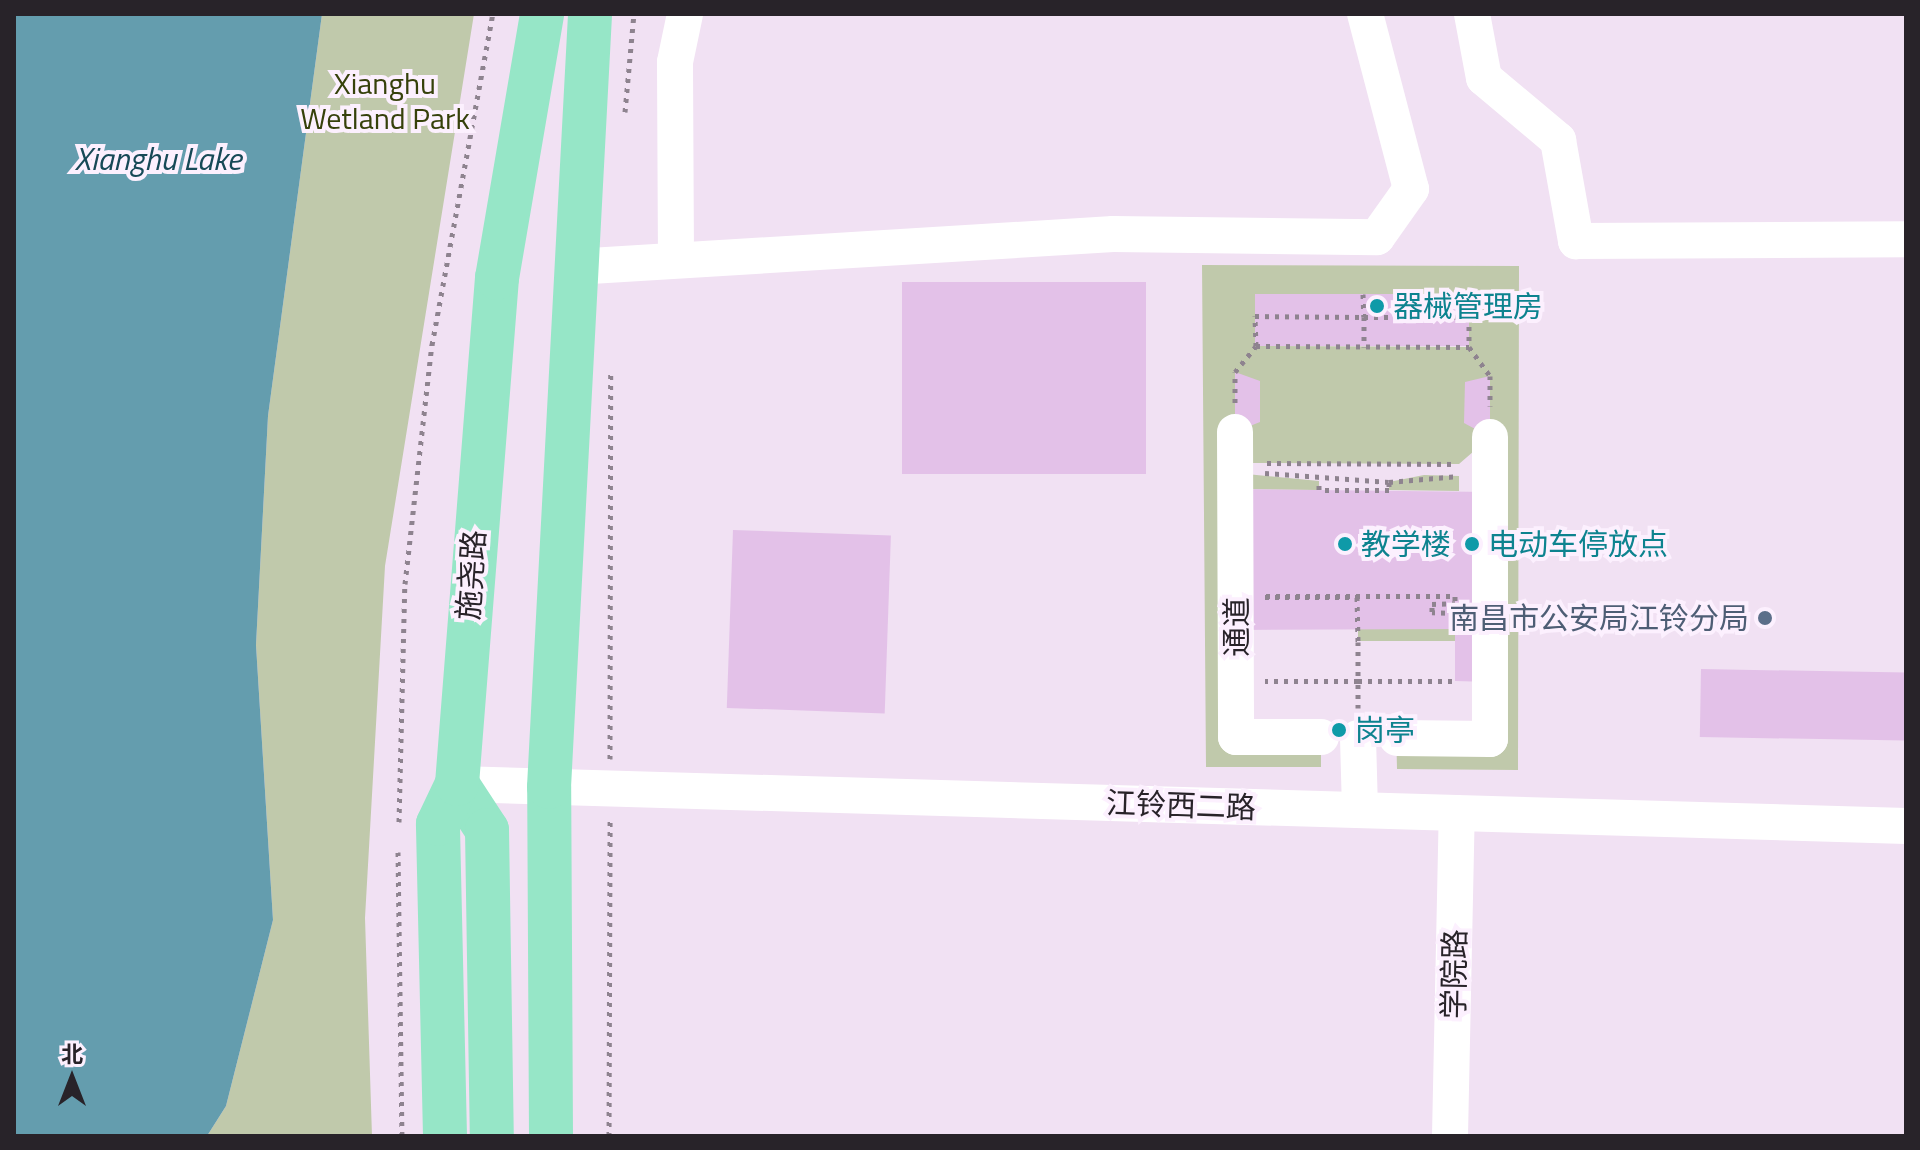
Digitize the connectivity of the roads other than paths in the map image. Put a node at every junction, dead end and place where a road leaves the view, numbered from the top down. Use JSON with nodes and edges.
{"nodes":[{"id":1,"x":542,"y":14,"type":"edge"},
{"id":2,"x":590,"y":14,"type":"edge"},
{"id":3,"x":685,"y":14,"type":"edge"},
{"id":4,"x":1365,"y":14,"type":"edge"},
{"id":5,"x":1472,"y":14,"type":"edge"},
{"id":6,"x":1906,"y":239,"type":"edge"},
{"id":7,"x":676,"y":259,"type":"junction"},
{"id":8,"x":574,"y":267,"type":"junction"},
{"id":9,"x":1235,"y":432,"type":"road end"},
{"id":10,"x":1490,"y":437,"type":"road end"},
{"id":11,"x":1321,"y":737,"type":"dead end"},
{"id":12,"x":1358,"y":738,"type":"dead end"},
{"id":13,"x":1397,"y":738,"type":"dead end"},
{"id":14,"x":457,"y":784,"type":"junction"},
{"id":15,"x":549,"y":787,"type":"junction"},
{"id":16,"x":1360,"y":810,"type":"junction"},
{"id":17,"x":1457,"y":813,"type":"junction"},
{"id":18,"x":1906,"y":826,"type":"edge"},
{"id":19,"x":445,"y":1136,"type":"edge"},
{"id":20,"x":492,"y":1136,"type":"edge"},
{"id":21,"x":551,"y":1136,"type":"edge"},
{"id":22,"x":1450,"y":1136,"type":"edge"}],
"edges":[{"from":1,"to":14,"type":"main road","name":"施尧路"},
{"from":2,"to":8,"type":"main road"},
{"from":3,"to":7,"type":"street"},
{"from":4,"to":7,"type":"street"},
{"from":5,"to":6,"type":"street"},
{"from":7,"to":8,"type":"street"},
{"from":8,"to":15,"type":"main road"},
{"from":9,"to":11,"type":"street","name":"通道"},
{"from":10,"to":13,"type":"street"},
{"from":12,"to":16,"type":"street"},
{"from":14,"to":15,"type":"street","name":"江铃西二路"},
{"from":14,"to":19,"type":"main road","name":"施尧路"},
{"from":14,"to":20,"type":"main road"},
{"from":15,"to":16,"type":"street","name":"江铃西二路"},
{"from":15,"to":21,"type":"main road"},
{"from":16,"to":17,"type":"street","name":"江铃西二路"},
{"from":17,"to":18,"type":"street","name":"江铃西二路"},
{"from":17,"to":22,"type":"street","name":"学院路"}]}
